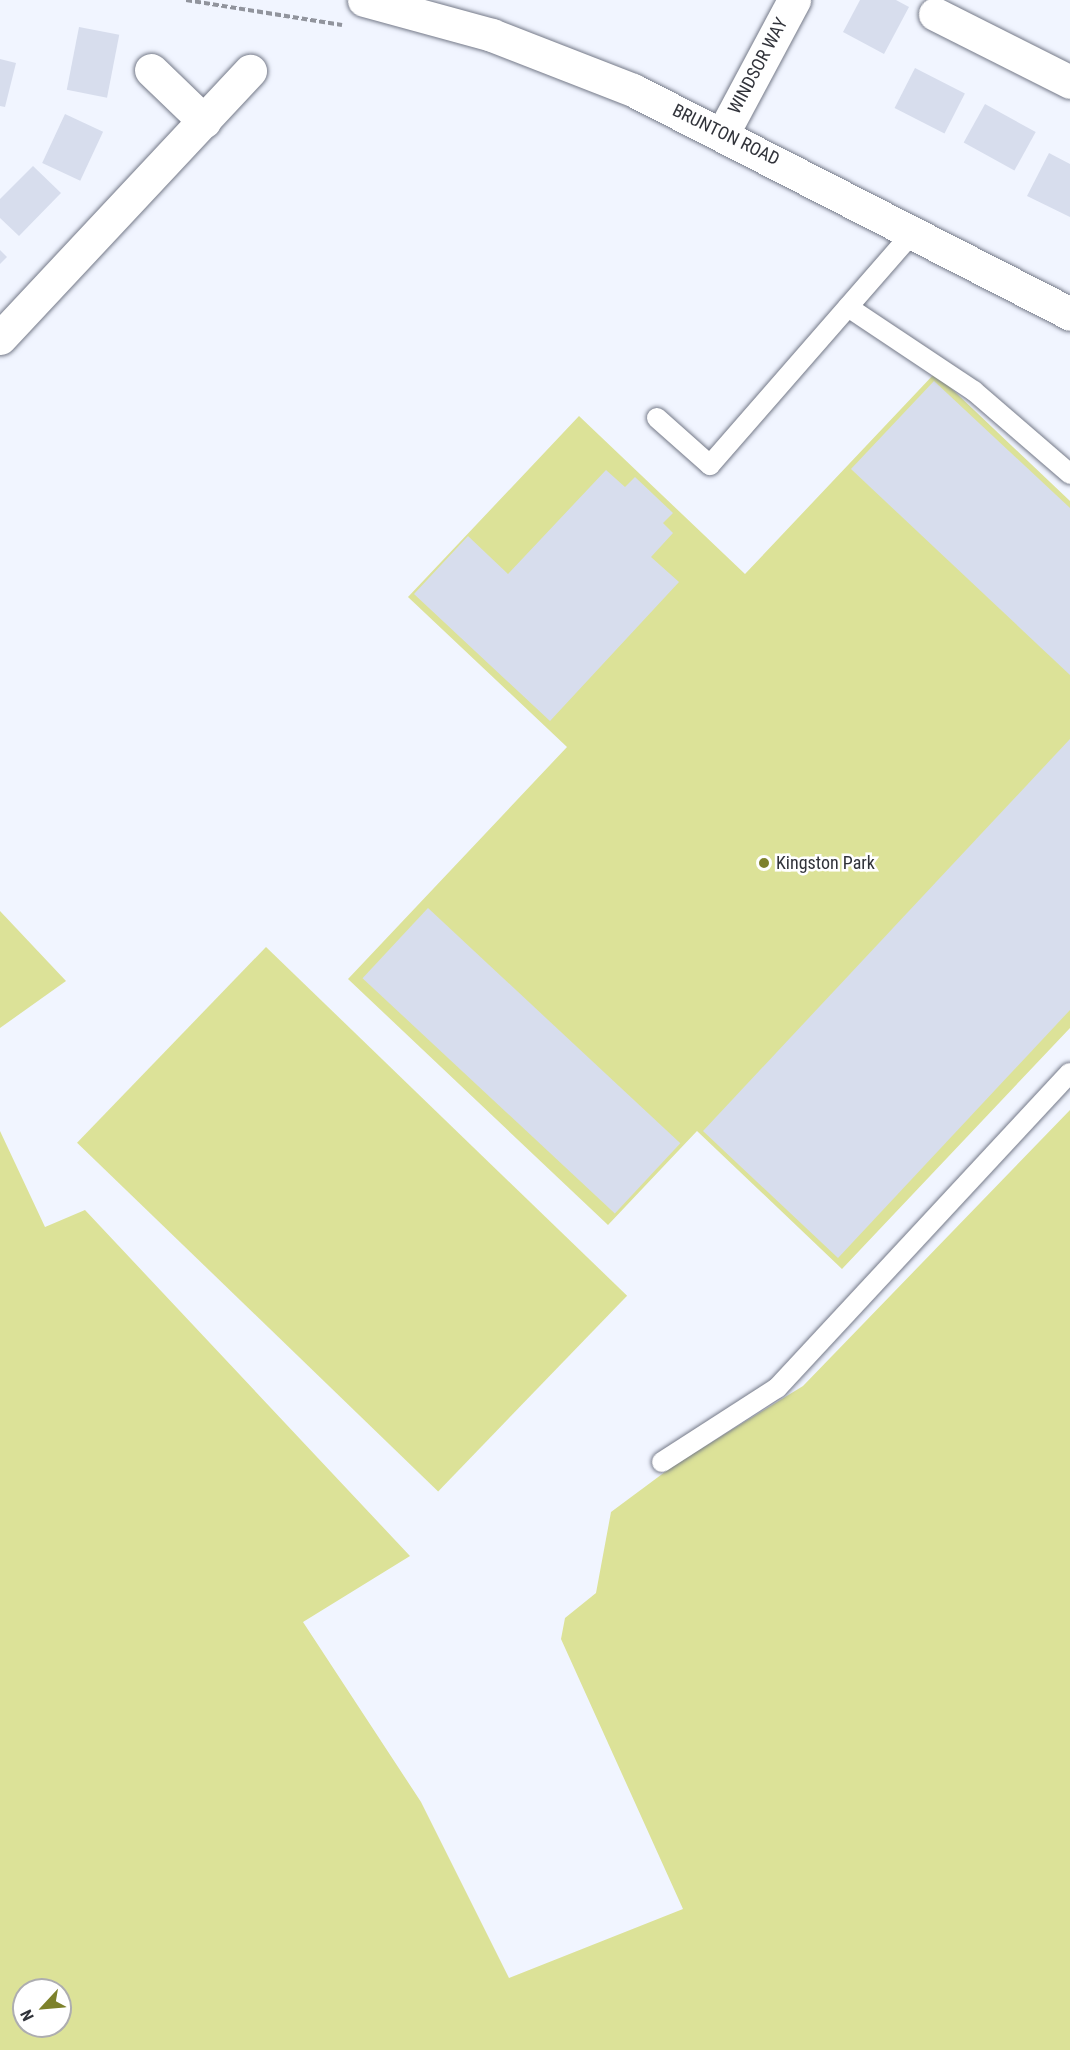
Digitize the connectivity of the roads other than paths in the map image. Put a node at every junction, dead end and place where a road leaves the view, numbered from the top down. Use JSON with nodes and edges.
{"nodes":[{"id":1,"x":794,"y":0,"type":"edge"},
{"id":2,"x":356,"y":13,"type":"edge"},
{"id":3,"x":935,"y":15,"type":"dead end"},
{"id":4,"x":151,"y":70,"type":"dead end"},
{"id":5,"x":250,"y":72,"type":"dead end"},
{"id":6,"x":1070,"y":82,"type":"edge"},
{"id":7,"x":204,"y":121,"type":"junction"},
{"id":8,"x":723,"y":133,"type":"junction"},
{"id":9,"x":915,"y":230,"type":"junction"},
{"id":10,"x":848,"y":307,"type":"junction"},
{"id":11,"x":1070,"y":314,"type":"edge"},
{"id":12,"x":0,"y":338,"type":"edge"},
{"id":13,"x":657,"y":418,"type":"dead end"},
{"id":14,"x":1070,"y":474,"type":"edge"},
{"id":15,"x":1070,"y":1073,"type":"edge"},
{"id":16,"x":662,"y":1462,"type":"dead end"}],
"edges":[{"from":1,"to":8,"type":"street","name":"WINDSOR WAY"},
{"from":2,"to":8,"type":"street","name":"BRUNTON ROAD"},
{"from":3,"to":6,"type":"street"},
{"from":4,"to":7,"type":"street"},
{"from":5,"to":7,"type":"street"},
{"from":7,"to":12,"type":"street"},
{"from":8,"to":9,"type":"street","name":"BRUNTON ROAD"},
{"from":9,"to":10,"type":"lane"},
{"from":9,"to":11,"type":"street","name":"BRUNTON ROAD"},
{"from":10,"to":13,"type":"lane"},
{"from":10,"to":14,"type":"lane"},
{"from":15,"to":16,"type":"lane"}]}
